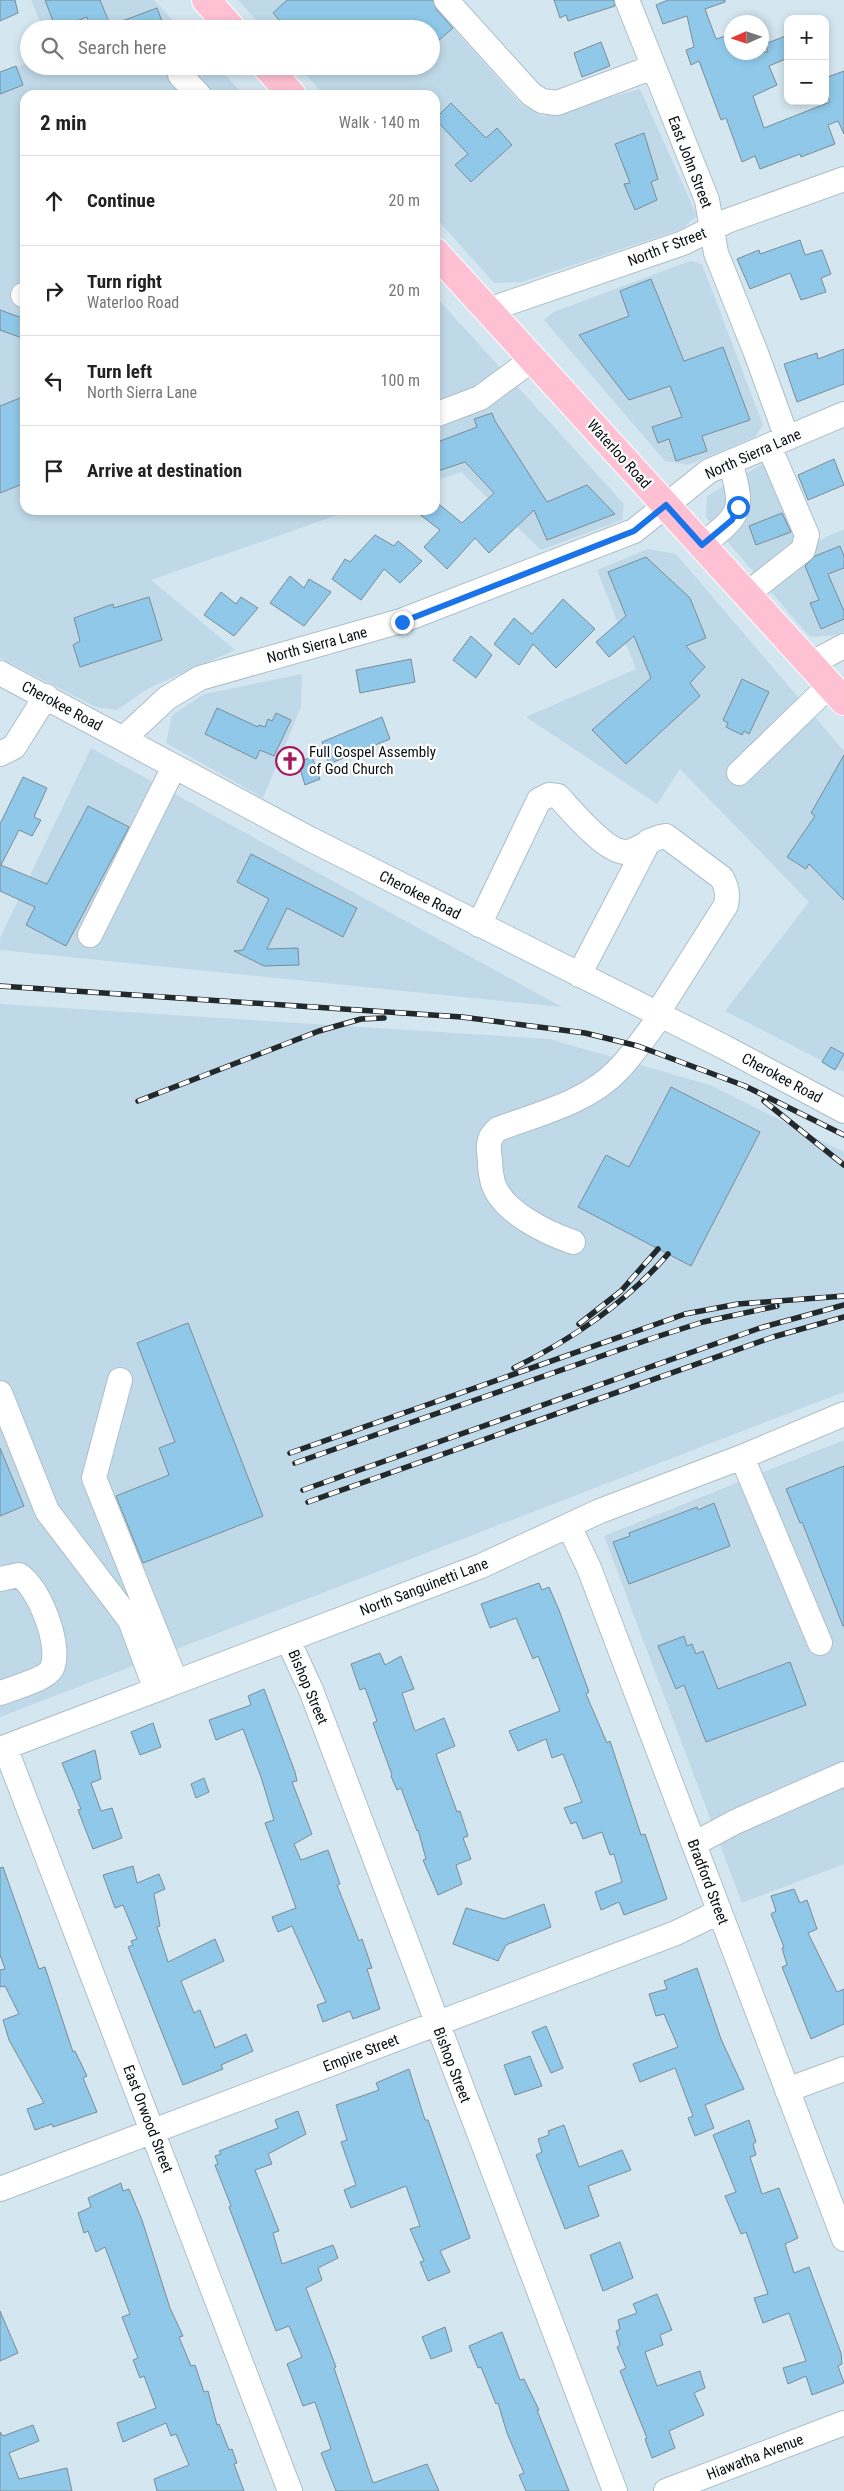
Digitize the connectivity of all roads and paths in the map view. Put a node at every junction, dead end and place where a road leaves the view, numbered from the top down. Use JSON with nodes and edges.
{"nodes":[{"id":1,"x":206,"y":0,"type":"edge"},
{"id":2,"x":446,"y":0,"type":"edge"},
{"id":3,"x":627,"y":0,"type":"edge"},
{"id":4,"x":224,"y":20,"type":"edge"},
{"id":5,"x":653,"y":67,"type":"junction"},
{"id":6,"x":180,"y":75,"type":"edge"},
{"id":7,"x":194,"y":90,"type":"edge"},
{"id":8,"x":844,"y":179,"type":"edge"},
{"id":9,"x":712,"y":229,"type":"junction"},
{"id":10,"x":440,"y":257,"type":"edge"},
{"id":11,"x":488,"y":310,"type":"junction"},
{"id":12,"x":533,"y":359,"type":"junction"},
{"id":13,"x":440,"y":412,"type":"edge"},
{"id":14,"x":844,"y":414,"type":"edge"},
{"id":15,"x":778,"y":442,"type":"junction"},
{"id":16,"x":730,"y":462,"type":"junction"},
{"id":17,"x":666,"y":505,"type":"junction"},
{"id":18,"x":702,"y":545,"type":"junction"},
{"id":19,"x":747,"y":594,"type":"junction"},
{"id":20,"x":844,"y":646,"type":"edge"},
{"id":21,"x":810,"y":664,"type":"junction"},
{"id":22,"x":0,"y":673,"type":"edge"},
{"id":23,"x":837,"y":693,"type":"edge"},
{"id":24,"x":46,"y":696,"type":"junction"},
{"id":25,"x":124,"y":738,"type":"junction"},
{"id":26,"x":0,"y":754,"type":"edge"},
{"id":27,"x":174,"y":767,"type":"junction"},
{"id":28,"x":739,"y":773,"type":"dead end"},
{"id":29,"x":650,"y":841,"type":"junction"},
{"id":30,"x":479,"y":925,"type":"junction"},
{"id":31,"x":90,"y":935,"type":"dead end"},
{"id":32,"x":579,"y":975,"type":"junction"},
{"id":33,"x":659,"y":1015,"type":"junction"},
{"id":34,"x":844,"y":1111,"type":"edge"},
{"id":35,"x":573,"y":1242,"type":"dead end"},
{"id":36,"x":120,"y":1380,"type":"dead end"},
{"id":37,"x":0,"y":1393,"type":"edge"},
{"id":38,"x":844,"y":1414,"type":"edge"},
{"id":39,"x":742,"y":1457,"type":"junction"},
{"id":40,"x":569,"y":1526,"type":"junction"},
{"id":41,"x":0,"y":1579,"type":"edge"},
{"id":42,"x":288,"y":1640,"type":"junction"},
{"id":43,"x":820,"y":1643,"type":"dead end"},
{"id":44,"x":166,"y":1686,"type":"junction"},
{"id":45,"x":0,"y":1693,"type":"edge"},
{"id":46,"x":3,"y":1748,"type":"edge"},
{"id":47,"x":844,"y":1774,"type":"edge"},
{"id":48,"x":694,"y":1844,"type":"junction"},
{"id":49,"x":719,"y":1912,"type":"junction"},
{"id":50,"x":437,"y":2024,"type":"junction"},
{"id":51,"x":844,"y":2069,"type":"edge"},
{"id":52,"x":787,"y":2090,"type":"junction"},
{"id":53,"x":153,"y":2132,"type":"junction"},
{"id":54,"x":0,"y":2189,"type":"edge"},
{"id":55,"x":844,"y":2239,"type":"edge"},
{"id":56,"x":844,"y":2422,"type":"edge"},
{"id":57,"x":290,"y":2491,"type":"edge"},
{"id":58,"x":615,"y":2491,"type":"edge"},
{"id":59,"x":666,"y":2491,"type":"edge"}],
"edges":[{"from":1,"to":4,"type":"main road"},
{"from":2,"to":5,"type":"street"},
{"from":3,"to":5,"type":"street","name":"East John Street"},
{"from":5,"to":9,"type":"street","name":"East John Street"},
{"from":6,"to":7,"type":"street"},
{"from":8,"to":9,"type":"street","name":"North F Street"},
{"from":9,"to":11,"type":"street","name":"North F Street"},
{"from":9,"to":15,"type":"street","name":"East John Street"},
{"from":10,"to":11,"type":"main road","name":"Waterloo Road"},
{"from":11,"to":12,"type":"main road","name":"Waterloo Road"},
{"from":12,"to":13,"type":"street"},
{"from":12,"to":17,"type":"main road","name":"Waterloo Road"},
{"from":14,"to":15,"type":"street","name":"North Sierra Lane"},
{"from":15,"to":16,"type":"street","name":"North Sierra Lane"},
{"from":15,"to":19,"type":"street","name":"East John Street"},
{"from":16,"to":17,"type":"street","name":"North Sierra Lane"},
{"from":16,"to":18,"type":"street"},
{"from":17,"to":18,"type":"main road","name":"Waterloo Road"},
{"from":17,"to":25,"type":"street","name":"North Sierra Lane"},
{"from":18,"to":19,"type":"main road","name":"Waterloo Road"},
{"from":19,"to":21,"type":"main road","name":"Waterloo Road"},
{"from":20,"to":21,"type":"street"},
{"from":21,"to":23,"type":"main road","name":"Waterloo Road"},
{"from":22,"to":24,"type":"street","name":"Cherokee Road"},
{"from":23,"to":28,"type":"street"},
{"from":24,"to":25,"type":"street","name":"Cherokee Road"},
{"from":24,"to":26,"type":"street"},
{"from":25,"to":27,"type":"street","name":"Cherokee Road"},
{"from":27,"to":30,"type":"street","name":"Cherokee Road"},
{"from":27,"to":31,"type":"street"},
{"from":29,"to":30,"type":"street"},
{"from":29,"to":32,"type":"street"},
{"from":29,"to":33,"type":"street"},
{"from":30,"to":32,"type":"street","name":"Cherokee Road"},
{"from":32,"to":33,"type":"street","name":"Cherokee Road"},
{"from":33,"to":34,"type":"street","name":"Cherokee Road"},
{"from":33,"to":35,"type":"street"},
{"from":36,"to":44,"type":"street"},
{"from":37,"to":44,"type":"street"},
{"from":38,"to":39,"type":"street","name":"North Sanguinetti Lane"},
{"from":39,"to":40,"type":"street","name":"North Sanguinetti Lane"},
{"from":39,"to":43,"type":"street"},
{"from":40,"to":42,"type":"street","name":"North Sanguinetti Lane"},
{"from":40,"to":48,"type":"street","name":"Bradford Street"},
{"from":41,"to":45,"type":"street"},
{"from":42,"to":44,"type":"street","name":"North Sanguinetti Lane"},
{"from":42,"to":50,"type":"street","name":"Bishop Street"},
{"from":44,"to":46,"type":"street","name":"North Sanguinetti Lane"},
{"from":46,"to":53,"type":"street","name":"East Orwood Street"},
{"from":47,"to":48,"type":"street"},
{"from":48,"to":49,"type":"street","name":"Bradford Street"},
{"from":49,"to":50,"type":"street","name":"Empire Street"},
{"from":49,"to":52,"type":"street","name":"Bradford Street"},
{"from":50,"to":53,"type":"street","name":"Empire Street"},
{"from":50,"to":58,"type":"street","name":"Bishop Street"},
{"from":51,"to":52,"type":"street"},
{"from":52,"to":55,"type":"street","name":"Bradford Street"},
{"from":53,"to":54,"type":"street","name":"Empire Street"},
{"from":53,"to":57,"type":"street","name":"East Orwood Street"},
{"from":56,"to":59,"type":"street","name":"Hiawatha Avenue"}]}
